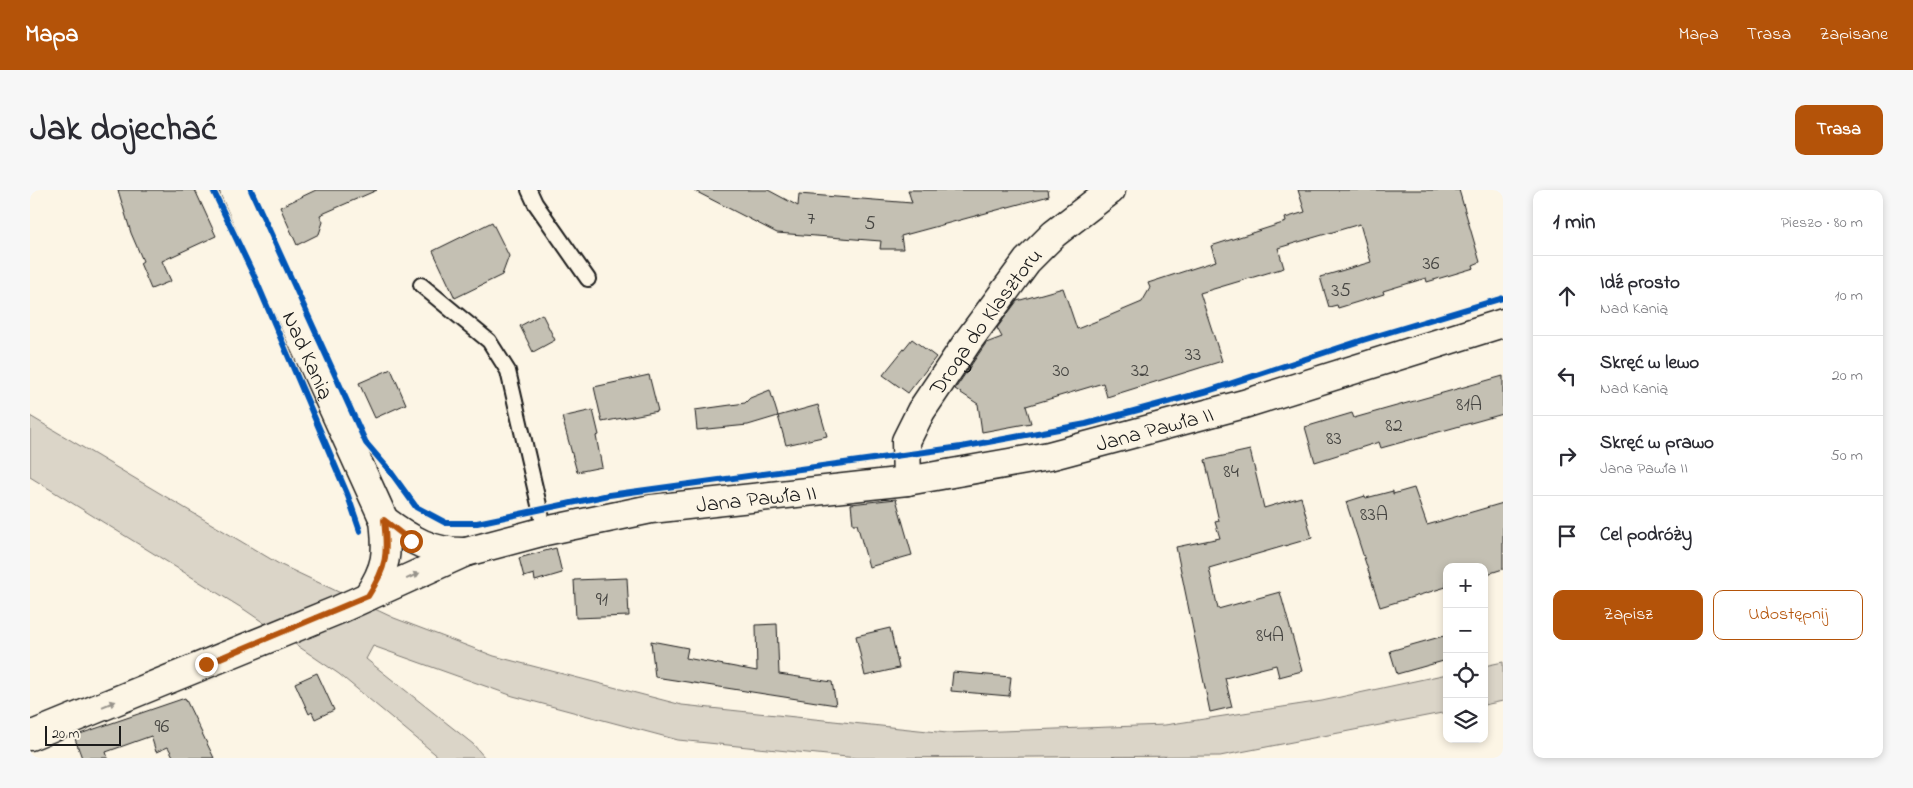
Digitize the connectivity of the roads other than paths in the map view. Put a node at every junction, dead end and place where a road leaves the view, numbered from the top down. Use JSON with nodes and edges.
{"nodes":[{"id":1,"x":234,"y":190,"type":"edge"},
{"id":2,"x":529,"y":190,"type":"edge"},
{"id":3,"x":1111,"y":190,"type":"edge"},
{"id":4,"x":588,"y":279,"type":"dead end"},
{"id":5,"x":421,"y":285,"type":"dead end"},
{"id":6,"x":1503,"y":323,"type":"edge"},
{"id":7,"x":907,"y":481,"type":"junction"},
{"id":8,"x":384,"y":520,"type":"junction"},
{"id":9,"x":545,"y":531,"type":"junction"},
{"id":10,"x":466,"y":552,"type":"junction"},
{"id":11,"x":368,"y":596,"type":"junction"},
{"id":12,"x":30,"y":736,"type":"edge"}],
"edges":[{"from":1,"to":8,"type":"street","name":"Nad Kanią"},
{"from":2,"to":4,"type":"lane"},
{"from":3,"to":7,"type":"street","name":"Droga do Klasztoru"},
{"from":5,"to":9,"type":"lane"},
{"from":6,"to":7,"type":"street","name":"Jana Pawła II"},
{"from":7,"to":9,"type":"street","name":"Jana Pawła II"},
{"from":8,"to":10,"type":"street","name":"Nad Kanią"},
{"from":8,"to":11,"type":"street","name":"Nad Kanią"},
{"from":9,"to":10,"type":"street","name":"Jana Pawła II"},
{"from":11,"to":10,"type":"street","name":"Jana Pawła II","one_way":true},
{"from":12,"to":11,"type":"street","name":"Jana Pawła II","one_way":true}]}
